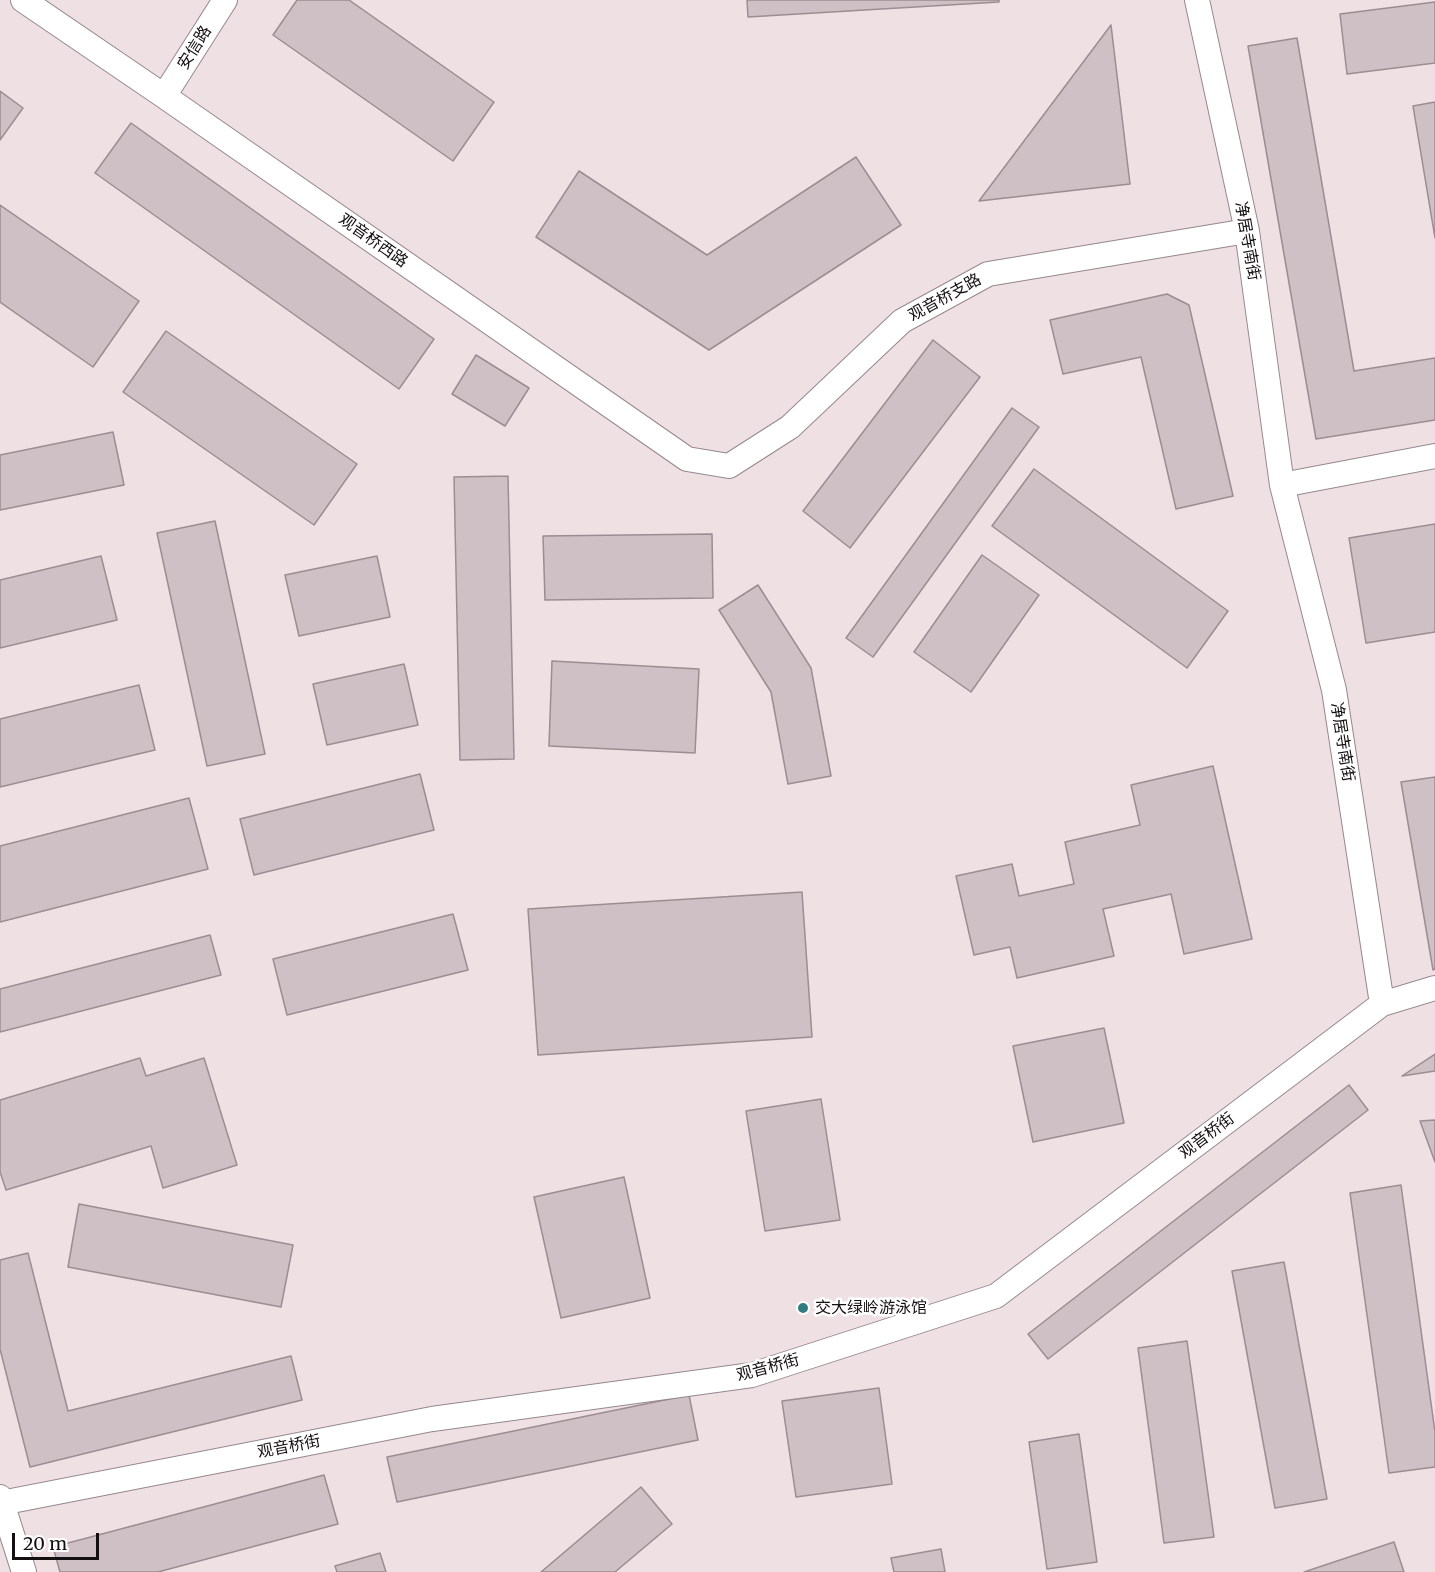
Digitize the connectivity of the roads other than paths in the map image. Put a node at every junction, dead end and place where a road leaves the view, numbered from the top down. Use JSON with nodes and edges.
{"nodes":[{"id":1,"x":23,"y":0,"type":"edge"},
{"id":2,"x":225,"y":0,"type":"edge"},
{"id":3,"x":1197,"y":0,"type":"edge"},
{"id":4,"x":165,"y":96,"type":"junction"},
{"id":5,"x":1247,"y":231,"type":"junction"},
{"id":6,"x":1435,"y":456,"type":"edge"},
{"id":7,"x":729,"y":466,"type":"joint"},
{"id":8,"x":1282,"y":485,"type":"junction"},
{"id":9,"x":1435,"y":988,"type":"edge"},
{"id":10,"x":1382,"y":1004,"type":"junction"},
{"id":11,"x":1,"y":1500,"type":"edge"},
{"id":12,"x":24,"y":1572,"type":"edge"}],
"edges":[{"from":1,"to":4,"type":"street","name":"观音桥西路"},
{"from":2,"to":4,"type":"street","name":"安信路"},
{"from":3,"to":5,"type":"street","name":"净居寺南街"},
{"from":4,"to":7,"type":"street","name":"观音桥西路"},
{"from":5,"to":7,"type":"street","name":"观音桥支路"},
{"from":5,"to":8,"type":"street","name":"净居寺南街"},
{"from":6,"to":8,"type":"street"},
{"from":8,"to":10,"type":"street","name":"净居寺南街"},
{"from":9,"to":10,"type":"street","name":"观音桥街"},
{"from":10,"to":11,"type":"street","name":"观音桥街"},
{"from":11,"to":12,"type":"street"}]}
